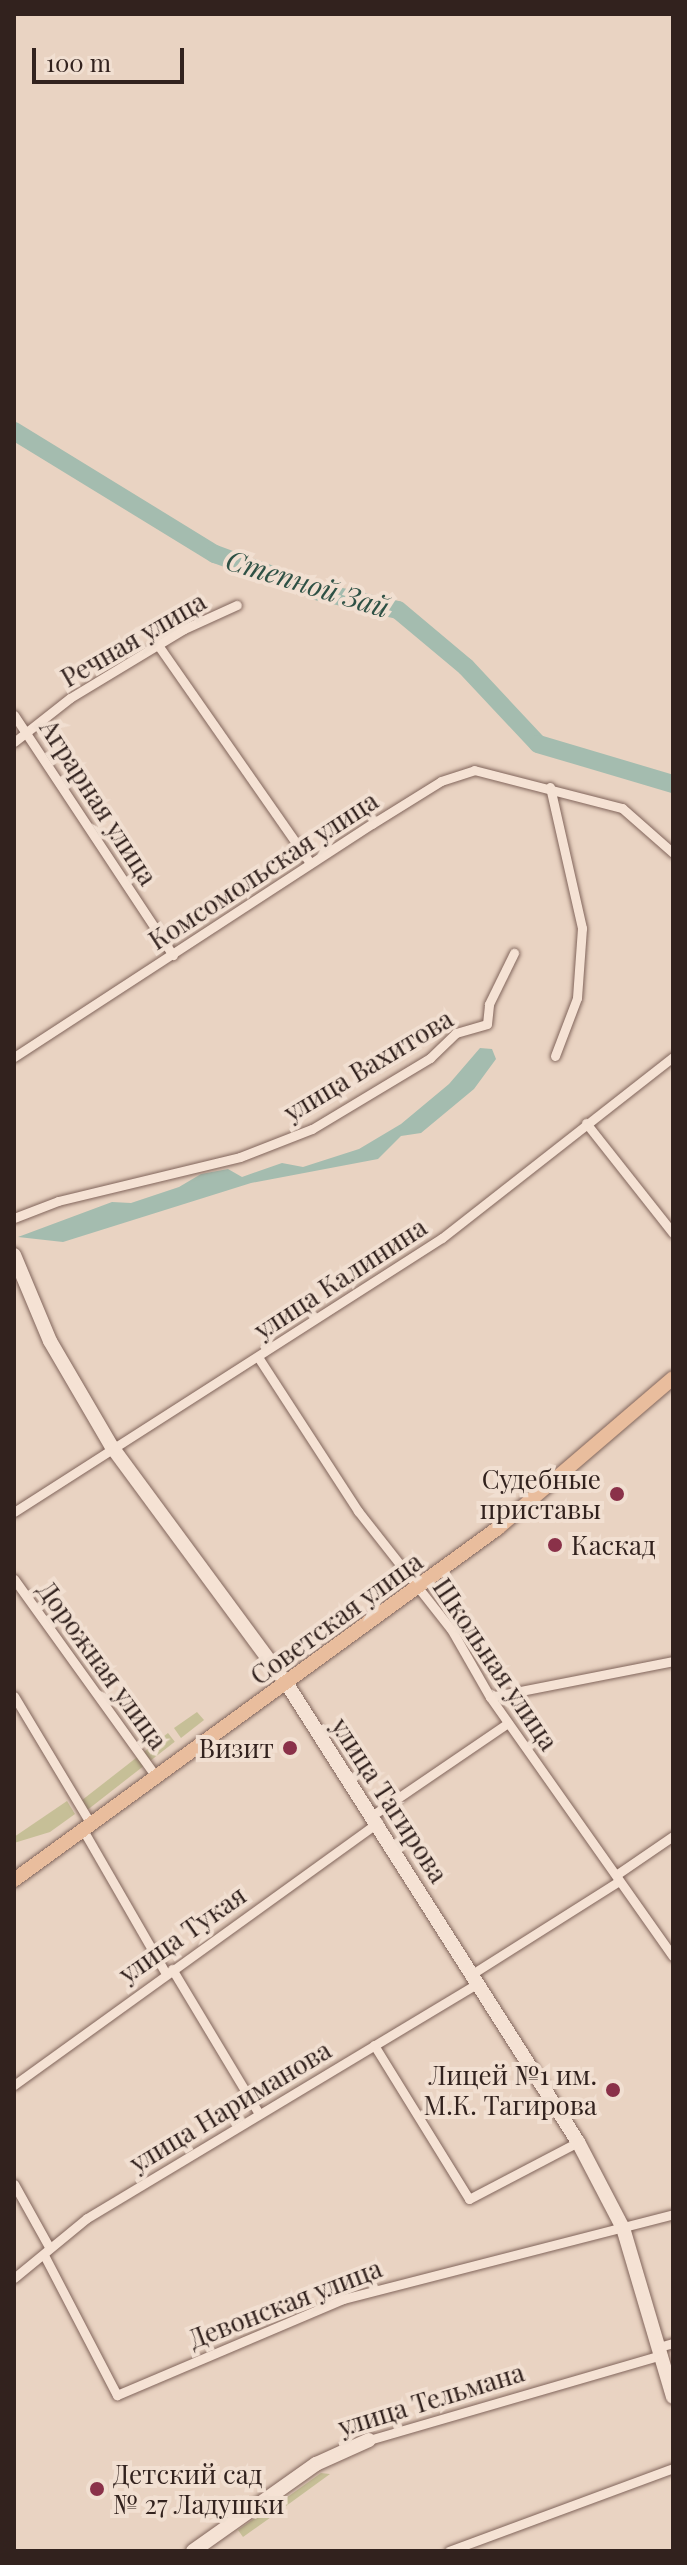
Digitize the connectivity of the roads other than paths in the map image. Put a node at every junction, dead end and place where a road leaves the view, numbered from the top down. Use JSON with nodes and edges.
{"nodes":[{"id":1,"x":237,"y":605,"type":"dead end"},
{"id":2,"x":158,"y":645,"type":"junction"},
{"id":3,"x":14,"y":715,"type":"edge"},
{"id":4,"x":28,"y":730,"type":"junction"},
{"id":5,"x":14,"y":742,"type":"edge"},
{"id":6,"x":550,"y":787,"type":"junction"},
{"id":7,"x":673,"y":853,"type":"edge"},
{"id":8,"x":310,"y":863,"type":"junction"},
{"id":9,"x":514,"y":953,"type":"dead end"},
{"id":10,"x":173,"y":955,"type":"junction"},
{"id":11,"x":555,"y":1056,"type":"dead end"},
{"id":12,"x":14,"y":1057,"type":"edge"},
{"id":13,"x":673,"y":1057,"type":"edge"},
{"id":14,"x":586,"y":1123,"type":"junction"},
{"id":15,"x":14,"y":1218,"type":"edge"},
{"id":16,"x":673,"y":1233,"type":"edge"},
{"id":17,"x":14,"y":1255,"type":"edge"},
{"id":18,"x":258,"y":1357,"type":"junction"},
{"id":19,"x":671,"y":1383,"type":"edge"},
{"id":20,"x":112,"y":1447,"type":"junction"},
{"id":21,"x":14,"y":1512,"type":"edge"},
{"id":22,"x":14,"y":1579,"type":"edge"},
{"id":23,"x":418,"y":1589,"type":"junction"},
{"id":24,"x":673,"y":1661,"type":"edge"},
{"id":25,"x":287,"y":1684,"type":"junction"},
{"id":26,"x":14,"y":1696,"type":"edge"},
{"id":27,"x":490,"y":1697,"type":"junction"},
{"id":28,"x":508,"y":1723,"type":"junction"},
{"id":29,"x":157,"y":1778,"type":"junction"},
{"id":30,"x":376,"y":1818,"type":"junction"},
{"id":31,"x":87,"y":1827,"type":"junction"},
{"id":32,"x":673,"y":1836,"type":"edge"},
{"id":33,"x":618,"y":1878,"type":"junction"},
{"id":34,"x":14,"y":1880,"type":"edge"},
{"id":35,"x":673,"y":1956,"type":"edge"},
{"id":36,"x":168,"y":1970,"type":"junction"},
{"id":37,"x":475,"y":1979,"type":"junction"},
{"id":38,"x":374,"y":2045,"type":"junction"},
{"id":39,"x":14,"y":2085,"type":"edge"},
{"id":40,"x":259,"y":2114,"type":"junction"},
{"id":41,"x":578,"y":2142,"type":"junction"},
{"id":42,"x":14,"y":2184,"type":"edge"},
{"id":43,"x":673,"y":2214,"type":"edge"},
{"id":44,"x":623,"y":2228,"type":"junction"},
{"id":45,"x":46,"y":2251,"type":"junction"},
{"id":46,"x":14,"y":2278,"type":"edge"},
{"id":47,"x":664,"y":2348,"type":"edge"},
{"id":48,"x":673,"y":2397,"type":"edge"},
{"id":49,"x":369,"y":2440,"type":"joint"},
{"id":50,"x":673,"y":2468,"type":"edge"},
{"id":51,"x":193,"y":2551,"type":"edge"},
{"id":52,"x":449,"y":2551,"type":"edge"}],
"edges":[{"from":1,"to":2,"type":"street","name":"Речная улица"},
{"from":2,"to":4,"type":"street","name":"Речная улица"},
{"from":2,"to":8,"type":"street"},
{"from":3,"to":4,"type":"street","name":"Аграрная улица"},
{"from":4,"to":5,"type":"street","name":"Речная улица"},
{"from":4,"to":10,"type":"street","name":"Аграрная улица"},
{"from":6,"to":7,"type":"street","name":"Комсомольская улица"},
{"from":6,"to":8,"type":"street","name":"Комсомольская улица"},
{"from":6,"to":11,"type":"street"},
{"from":8,"to":10,"type":"street","name":"Комсомольская улица"},
{"from":9,"to":15,"type":"street","name":"улица Вахитова"},
{"from":10,"to":12,"type":"street","name":"Комсомольская улица"},
{"from":13,"to":14,"type":"street","name":"улица Калинина"},
{"from":14,"to":16,"type":"street"},
{"from":14,"to":18,"type":"street","name":"улица Калинина"},
{"from":17,"to":20,"type":"street","name":"улица Тагирова"},
{"from":18,"to":20,"type":"street","name":"улица Калинина"},
{"from":18,"to":23,"type":"street","name":"Школьная улица"},
{"from":19,"to":23,"type":"main road","name":"Советская улица"},
{"from":20,"to":21,"type":"street","name":"улица Калинина"},
{"from":20,"to":25,"type":"street","name":"улица Тагирова"},
{"from":22,"to":29,"type":"street","name":"Дорожная улица"},
{"from":23,"to":25,"type":"main road","name":"Советская улица"},
{"from":23,"to":27,"type":"street","name":"Школьная улица"},
{"from":24,"to":27,"type":"street"},
{"from":25,"to":29,"type":"main road","name":"Советская улица"},
{"from":25,"to":30,"type":"street","name":"улица Тагирова"},
{"from":26,"to":31,"type":"street"},
{"from":27,"to":28,"type":"street","name":"Школьная улица"},
{"from":28,"to":30,"type":"street","name":"улица Тукая"},
{"from":28,"to":33,"type":"street","name":"Школьная улица"},
{"from":29,"to":31,"type":"main road","name":"Советская улица"},
{"from":30,"to":36,"type":"street","name":"улица Тукая"},
{"from":30,"to":37,"type":"street","name":"улица Тагирова"},
{"from":31,"to":34,"type":"main road","name":"Советская улица"},
{"from":31,"to":36,"type":"street"},
{"from":32,"to":33,"type":"street","name":"улица Нариманова"},
{"from":33,"to":35,"type":"street","name":"Школьная улица"},
{"from":33,"to":37,"type":"street","name":"улица Нариманова"},
{"from":36,"to":39,"type":"street","name":"улица Тукая"},
{"from":36,"to":40,"type":"street"},
{"from":37,"to":38,"type":"street","name":"улица Нариманова"},
{"from":37,"to":41,"type":"street","name":"улица Тагирова"},
{"from":38,"to":40,"type":"street","name":"улица Нариманова"},
{"from":38,"to":41,"type":"street"},
{"from":40,"to":45,"type":"street","name":"улица Нариманова"},
{"from":41,"to":44,"type":"street","name":"улица Тагирова"},
{"from":42,"to":45,"type":"street"},
{"from":43,"to":44,"type":"street","name":"Девонская улица"},
{"from":44,"to":45,"type":"street","name":"Девонская улица"},
{"from":44,"to":47,"type":"street","name":"улица Тагирова"},
{"from":45,"to":46,"type":"street","name":"улица Нариманова"},
{"from":47,"to":48,"type":"street","name":"улица Тагирова"},
{"from":47,"to":49,"type":"street","name":"улица Тельмана"},
{"from":49,"to":51,"type":"street","name":"улица Тельмана"},
{"from":50,"to":52,"type":"street"}]}
